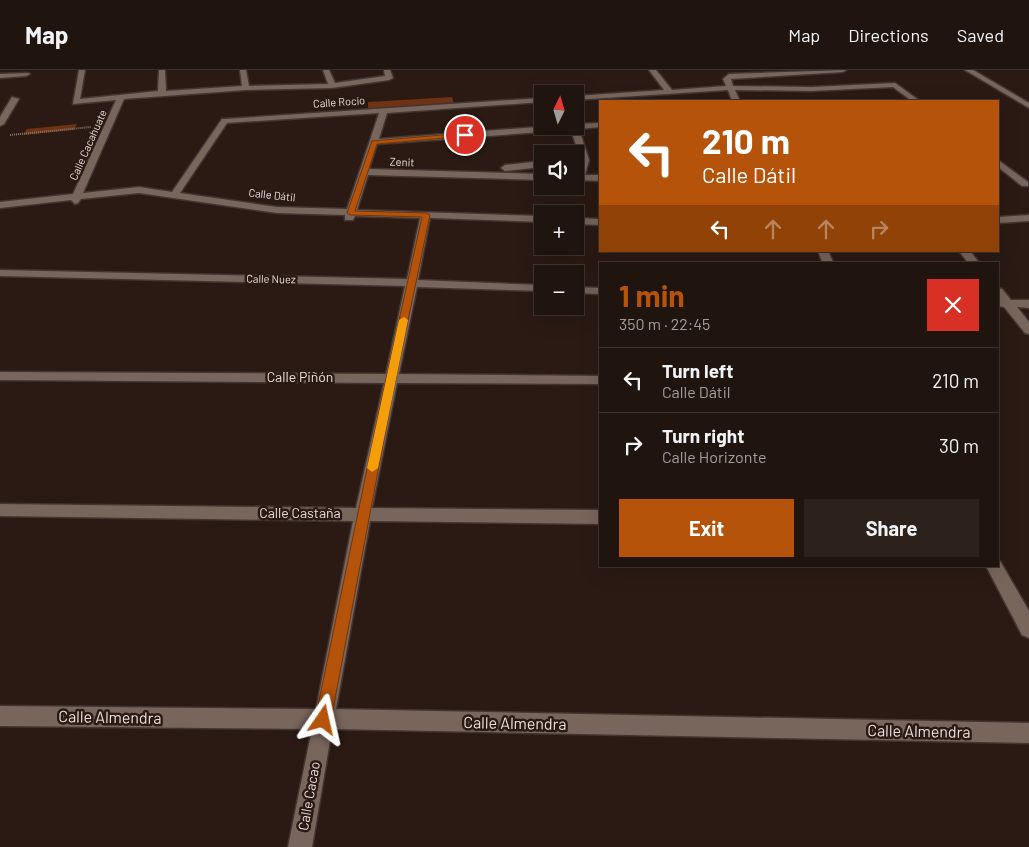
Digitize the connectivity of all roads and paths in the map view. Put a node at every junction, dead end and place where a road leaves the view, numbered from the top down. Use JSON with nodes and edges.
{"nodes":[{"id":1,"x":82,"y":70,"type":"edge"},
{"id":2,"x":162,"y":70,"type":"edge"},
{"id":3,"x":244,"y":70,"type":"edge"},
{"id":4,"x":326,"y":70,"type":"edge"},
{"id":5,"x":652,"y":70,"type":"edge"},
{"id":6,"x":829,"y":70,"type":"edge"},
{"id":7,"x":843,"y":70,"type":"edge"},
{"id":8,"x":968,"y":70,"type":"edge"},
{"id":9,"x":26,"y":74,"type":"dead end"},
{"id":10,"x":388,"y":74,"type":"edge"},
{"id":11,"x":0,"y":76,"type":"edge"},
{"id":12,"x":837,"y":76,"type":"dead end"},
{"id":13,"x":845,"y":82,"type":"dead end"},
{"id":14,"x":332,"y":86,"type":"junction"},
{"id":15,"x":852,"y":87,"type":"junction"},
{"id":16,"x":246,"y":88,"type":"junction"},
{"id":17,"x":730,"y":88,"type":"junction"},
{"id":18,"x":812,"y":89,"type":"junction"},
{"id":19,"x":669,"y":91,"type":"junction"},
{"id":20,"x":162,"y":93,"type":"junction"},
{"id":21,"x":818,"y":95,"type":"dead end"},
{"id":22,"x":584,"y":97,"type":"edge"},
{"id":23,"x":121,"y":98,"type":"junction"},
{"id":24,"x":11,"y":100,"type":"dead end"},
{"id":25,"x":736,"y":100,"type":"edge"},
{"id":26,"x":915,"y":100,"type":"edge"},
{"id":27,"x":534,"y":101,"type":"edge"},
{"id":28,"x":1029,"y":106,"type":"edge"},
{"id":29,"x":384,"y":111,"type":"junction"},
{"id":30,"x":0,"y":124,"type":"edge"},
{"id":31,"x":109,"y":125,"type":"junction"},
{"id":32,"x":599,"y":125,"type":"edge"},
{"id":33,"x":584,"y":126,"type":"edge"},
{"id":34,"x":534,"y":129,"type":"edge"},
{"id":35,"x":10,"y":135,"type":"dead end"},
{"id":36,"x":577,"y":135,"type":"edge"},
{"id":37,"x":374,"y":142,"type":"junction"},
{"id":38,"x":585,"y":160,"type":"edge"},
{"id":39,"x":534,"y":165,"type":"edge"},
{"id":40,"x":999,"y":165,"type":"edge"},
{"id":41,"x":364,"y":172,"type":"junction"},
{"id":42,"x":439,"y":175,"type":"junction"},
{"id":43,"x":534,"y":177,"type":"edge"},
{"id":44,"x":584,"y":178,"type":"edge"},
{"id":45,"x":599,"y":178,"type":"edge"},
{"id":46,"x":1025,"y":184,"type":"dead end"},
{"id":47,"x":175,"y":194,"type":"junction"},
{"id":48,"x":76,"y":199,"type":"junction"},
{"id":49,"x":0,"y":205,"type":"edge"},
{"id":50,"x":0,"y":211,"type":"edge"},
{"id":51,"x":350,"y":216,"type":"junction"},
{"id":52,"x":426,"y":218,"type":"junction"},
{"id":53,"x":1029,"y":218,"type":"edge"},
{"id":54,"x":534,"y":220,"type":"edge"},
{"id":55,"x":999,"y":220,"type":"edge"},
{"id":56,"x":584,"y":221,"type":"edge"},
{"id":57,"x":599,"y":222,"type":"edge"},
{"id":58,"x":534,"y":225,"type":"edge"},
{"id":59,"x":584,"y":226,"type":"edge"},
{"id":60,"x":599,"y":227,"type":"edge"},
{"id":61,"x":965,"y":252,"type":"edge"},
{"id":62,"x":973,"y":262,"type":"edge"},
{"id":63,"x":0,"y":272,"type":"edge"},
{"id":64,"x":412,"y":283,"type":"junction"},
{"id":65,"x":534,"y":288,"type":"edge"},
{"id":66,"x":584,"y":290,"type":"edge"},
{"id":67,"x":599,"y":290,"type":"edge"},
{"id":68,"x":1003,"y":303,"type":"edge"},
{"id":69,"x":1029,"y":304,"type":"edge"},
{"id":70,"x":1029,"y":330,"type":"edge"},
{"id":71,"x":0,"y":376,"type":"edge"},
{"id":72,"x":391,"y":378,"type":"junction"},
{"id":73,"x":599,"y":380,"type":"edge"},
{"id":74,"x":0,"y":510,"type":"edge"},
{"id":75,"x":363,"y":513,"type":"junction"},
{"id":76,"x":599,"y":517,"type":"edge"},
{"id":77,"x":995,"y":567,"type":"edge"},
{"id":78,"x":1029,"y":629,"type":"edge"},
{"id":79,"x":0,"y":716,"type":"edge"},
{"id":80,"x":323,"y":720,"type":"junction"},
{"id":81,"x":1029,"y":733,"type":"edge"},
{"id":82,"x":300,"y":847,"type":"edge"}],
"edges":[{"from":1,"to":23,"type":"street"},
{"from":2,"to":20,"type":"street"},
{"from":3,"to":16,"type":"street"},
{"from":4,"to":14,"type":"street"},
{"from":5,"to":19,"type":"street"},
{"from":6,"to":7,"type":"street"},
{"from":6,"to":12,"type":"street"},
{"from":6,"to":17,"type":"street"},
{"from":8,"to":28,"type":"street"},
{"from":9,"to":11,"type":"street"},
{"from":10,"to":14,"type":"street"},
{"from":13,"to":15,"type":"street"},
{"from":14,"to":16,"type":"street"},
{"from":15,"to":18,"type":"street"},
{"from":15,"to":26,"type":"street"},
{"from":16,"to":20,"type":"street"},
{"from":17,"to":18,"type":"street"},
{"from":17,"to":19,"type":"street"},
{"from":17,"to":25,"type":"street"},
{"from":18,"to":21,"type":"street"},
{"from":19,"to":22,"type":"street"},
{"from":20,"to":23,"type":"street"},
{"from":23,"to":31,"type":"street","name":"Calle Cacahuate"},
{"from":24,"to":30,"type":"street"},
{"from":27,"to":29,"type":"street","name":"Calle Rocío"},
{"from":29,"to":37,"type":"street"},
{"from":29,"to":47,"type":"street","name":"Calle Rocío"},
{"from":31,"to":35,"type":"path"},
{"from":31,"to":48,"type":"street","name":"Calle Cacahuate"},
{"from":32,"to":33,"type":"street"},
{"from":34,"to":37,"type":"street"},
{"from":36,"to":38,"type":"street"},
{"from":37,"to":41,"type":"street"},
{"from":39,"to":42,"type":"street","name":"Zenit"},
{"from":40,"to":46,"type":"street"},
{"from":41,"to":42,"type":"street","name":"Zenit"},
{"from":41,"to":51,"type":"street"},
{"from":42,"to":43,"type":"street","name":"Zenit"},
{"from":44,"to":45,"type":"street"},
{"from":47,"to":48,"type":"street","name":"Calle Dátil"},
{"from":47,"to":51,"type":"street","name":"Calle Dátil"},
{"from":48,"to":49,"type":"street","name":"Calle Dátil"},
{"from":48,"to":50,"type":"street","name":"Calle Dátil"},
{"from":48,"to":51,"type":"street","name":"Calle Dátil"},
{"from":51,"to":52,"type":"street","name":"Calle Dátil"},
{"from":52,"to":54,"type":"street","name":"Calle Dátil"},
{"from":52,"to":58,"type":"street","name":"Calle Dátil"},
{"from":52,"to":64,"type":"street","name":"Calle Cacao"},
{"from":53,"to":55,"type":"street"},
{"from":56,"to":57,"type":"street"},
{"from":59,"to":60,"type":"street"},
{"from":61,"to":62,"type":"street"},
{"from":63,"to":64,"type":"street","name":"Calle Nuez"},
{"from":64,"to":65,"type":"street","name":"Calle Nuez"},
{"from":64,"to":72,"type":"street","name":"Calle Cacao"},
{"from":66,"to":67,"type":"street"},
{"from":68,"to":69,"type":"street"},
{"from":68,"to":70,"type":"street"},
{"from":71,"to":72,"type":"street","name":"Calle Piñón"},
{"from":72,"to":73,"type":"street","name":"Calle Piñón"},
{"from":72,"to":75,"type":"street","name":"Calle Cacao"},
{"from":74,"to":75,"type":"street","name":"Calle Castaña"},
{"from":75,"to":76,"type":"street","name":"Calle Castaña"},
{"from":75,"to":80,"type":"street","name":"Calle Cacao"},
{"from":77,"to":78,"type":"street"},
{"from":79,"to":80,"type":"street","name":"Calle Almendra"},
{"from":80,"to":81,"type":"street","name":"Calle Almendra"},
{"from":80,"to":82,"type":"street","name":"Calle Cacao"}]}
